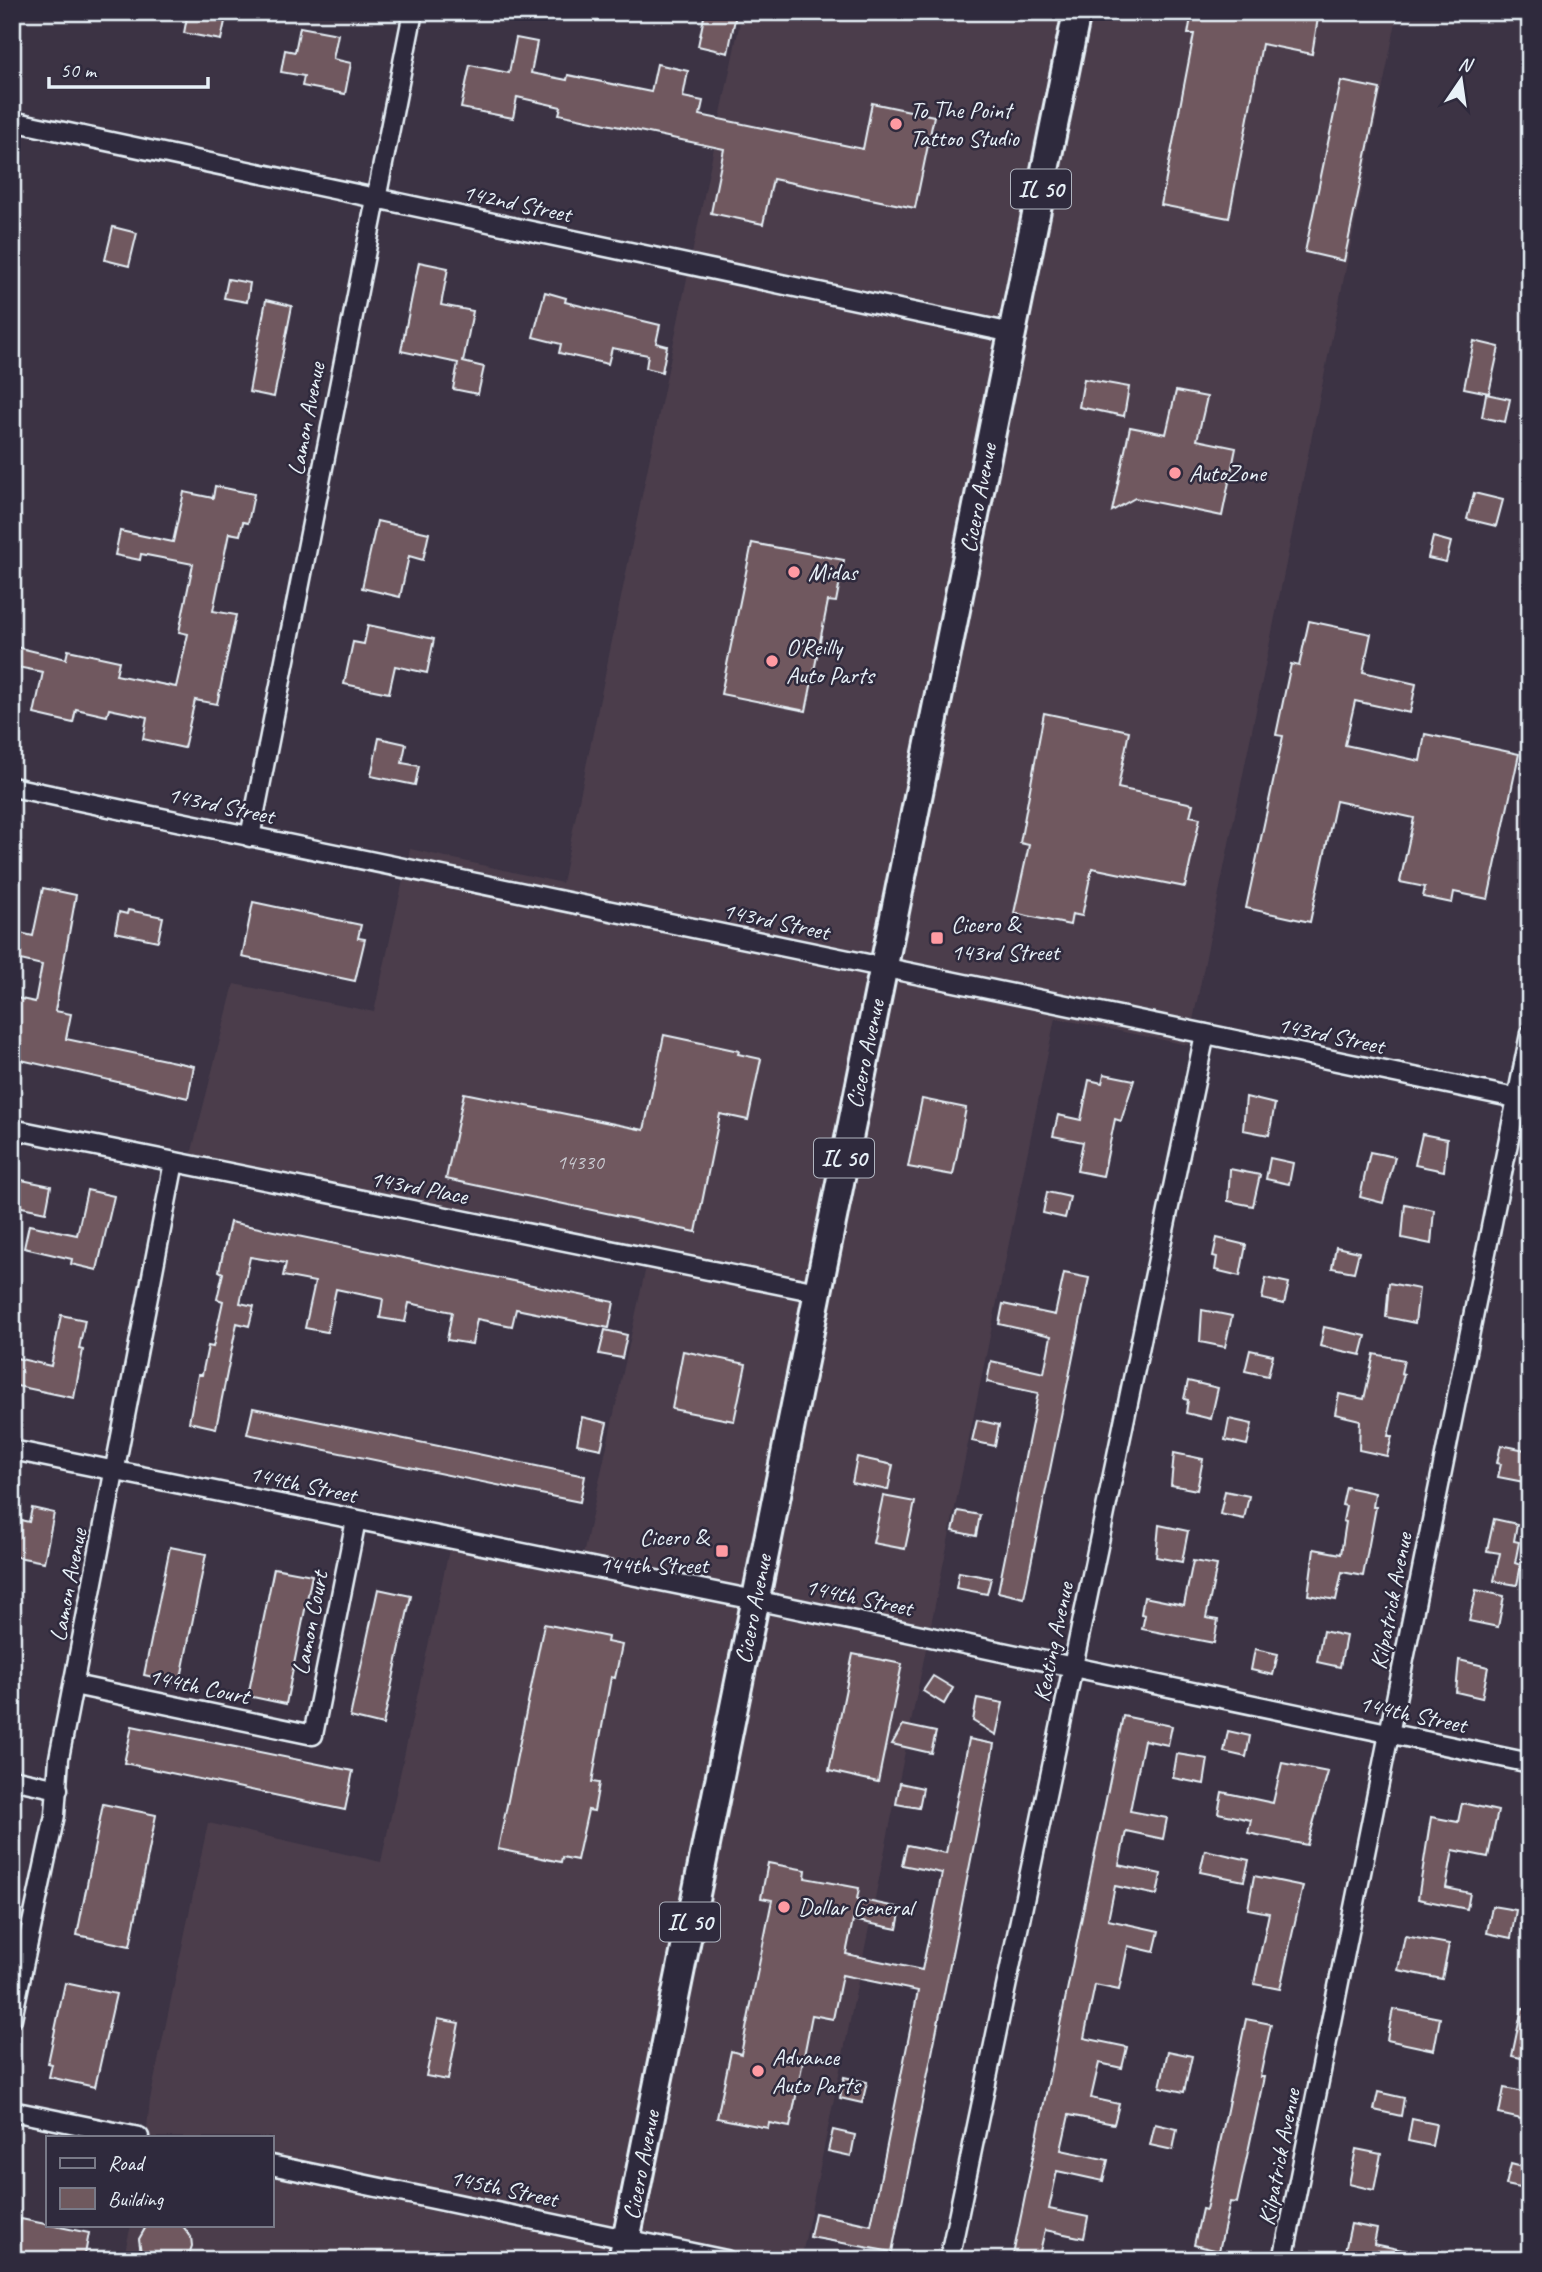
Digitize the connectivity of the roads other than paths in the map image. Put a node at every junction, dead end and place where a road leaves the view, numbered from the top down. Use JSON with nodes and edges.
{"nodes":[{"id":1,"x":413,"y":12,"type":"edge"},
{"id":2,"x":1077,"y":12,"type":"edge"},
{"id":3,"x":12,"y":121,"type":"edge"},
{"id":4,"x":374,"y":198,"type":"junction"},
{"id":5,"x":1012,"y":333,"type":"junction"},
{"id":6,"x":12,"y":787,"type":"edge"},
{"id":7,"x":250,"y":836,"type":"junction"},
{"id":8,"x":883,"y":968,"type":"junction"},
{"id":9,"x":1205,"y":1034,"type":"junction"},
{"id":10,"x":1530,"y":1034,"type":"edge"},
{"id":11,"x":1523,"y":1099,"type":"edge"},
{"id":12,"x":12,"y":1129,"type":"edge"},
{"id":13,"x":174,"y":1162,"type":"junction"},
{"id":14,"x":817,"y":1292,"type":"junction"},
{"id":15,"x":12,"y":1450,"type":"edge"},
{"id":16,"x":115,"y":1471,"type":"junction"},
{"id":17,"x":356,"y":1520,"type":"junction"},
{"id":18,"x":755,"y":1600,"type":"junction"},
{"id":19,"x":1073,"y":1668,"type":"junction"},
{"id":20,"x":74,"y":1685,"type":"junction"},
{"id":21,"x":1389,"y":1734,"type":"junction"},
{"id":22,"x":313,"y":1735,"type":"joint"},
{"id":23,"x":1530,"y":1763,"type":"edge"},
{"id":24,"x":12,"y":1779,"type":"edge"},
{"id":25,"x":58,"y":1789,"type":"junction"},
{"id":26,"x":12,"y":2018,"type":"edge"},
{"id":27,"x":12,"y":2111,"type":"edge"},
{"id":28,"x":134,"y":2136,"type":"edge"},
{"id":29,"x":273,"y":2165,"type":"edge"},
{"id":30,"x":624,"y":2249,"type":"edge"},
{"id":31,"x":726,"y":2260,"type":"edge"},
{"id":32,"x":949,"y":2260,"type":"edge"},
{"id":33,"x":1283,"y":2260,"type":"edge"}],
"edges":[{"from":1,"to":4,"type":"street","name":"Lamon Avenue"},
{"from":2,"to":5,"type":"main road","name":"Cicero Avenue","number":"IL 50"},
{"from":3,"to":4,"type":"street","name":"142nd Street"},
{"from":4,"to":5,"type":"street","name":"142nd Street"},
{"from":4,"to":7,"type":"street","name":"Lamon Avenue"},
{"from":5,"to":8,"type":"main road","name":"Cicero Avenue","number":"IL 50"},
{"from":6,"to":7,"type":"street","name":"143rd Street"},
{"from":7,"to":8,"type":"street","name":"143rd Street"},
{"from":8,"to":9,"type":"street","name":"143rd Street"},
{"from":8,"to":14,"type":"main road","name":"Cicero Avenue","number":"IL 50"},
{"from":9,"to":11,"type":"street","name":"143rd Street"},
{"from":9,"to":19,"type":"street","name":"Keating Avenue"},
{"from":10,"to":11,"type":"street","name":"Kilpatrick Avenue"},
{"from":11,"to":21,"type":"street","name":"Kilpatrick Avenue"},
{"from":12,"to":13,"type":"street","name":"143rd Place"},
{"from":13,"to":14,"type":"street","name":"143rd Place"},
{"from":13,"to":16,"type":"street","name":"Lamon Avenue"},
{"from":14,"to":18,"type":"main road","name":"Cicero Avenue","number":"IL 50"},
{"from":15,"to":16,"type":"street","name":"144th Street"},
{"from":16,"to":17,"type":"street","name":"144th Street"},
{"from":16,"to":20,"type":"street","name":"Lamon Avenue"},
{"from":17,"to":18,"type":"street","name":"144th Street"},
{"from":17,"to":22,"type":"street","name":"Lamon Court"},
{"from":18,"to":19,"type":"street","name":"144th Street"},
{"from":18,"to":30,"type":"main road","name":"Cicero Avenue","number":"IL 50"},
{"from":19,"to":21,"type":"street","name":"144th Street"},
{"from":19,"to":32,"type":"street","name":"Keating Avenue"},
{"from":20,"to":22,"type":"street","name":"144th Court"},
{"from":20,"to":25,"type":"street","name":"Lamon Avenue"},
{"from":21,"to":23,"type":"street","name":"144th Street"},
{"from":21,"to":33,"type":"street","name":"Kilpatrick Avenue"},
{"from":24,"to":25,"type":"street"},
{"from":25,"to":26,"type":"street","name":"Lamon Avenue"},
{"from":27,"to":28,"type":"street"},
{"from":29,"to":30,"type":"street","name":"145th Street"},
{"from":30,"to":31,"type":"street","name":"145th Street"}]}
